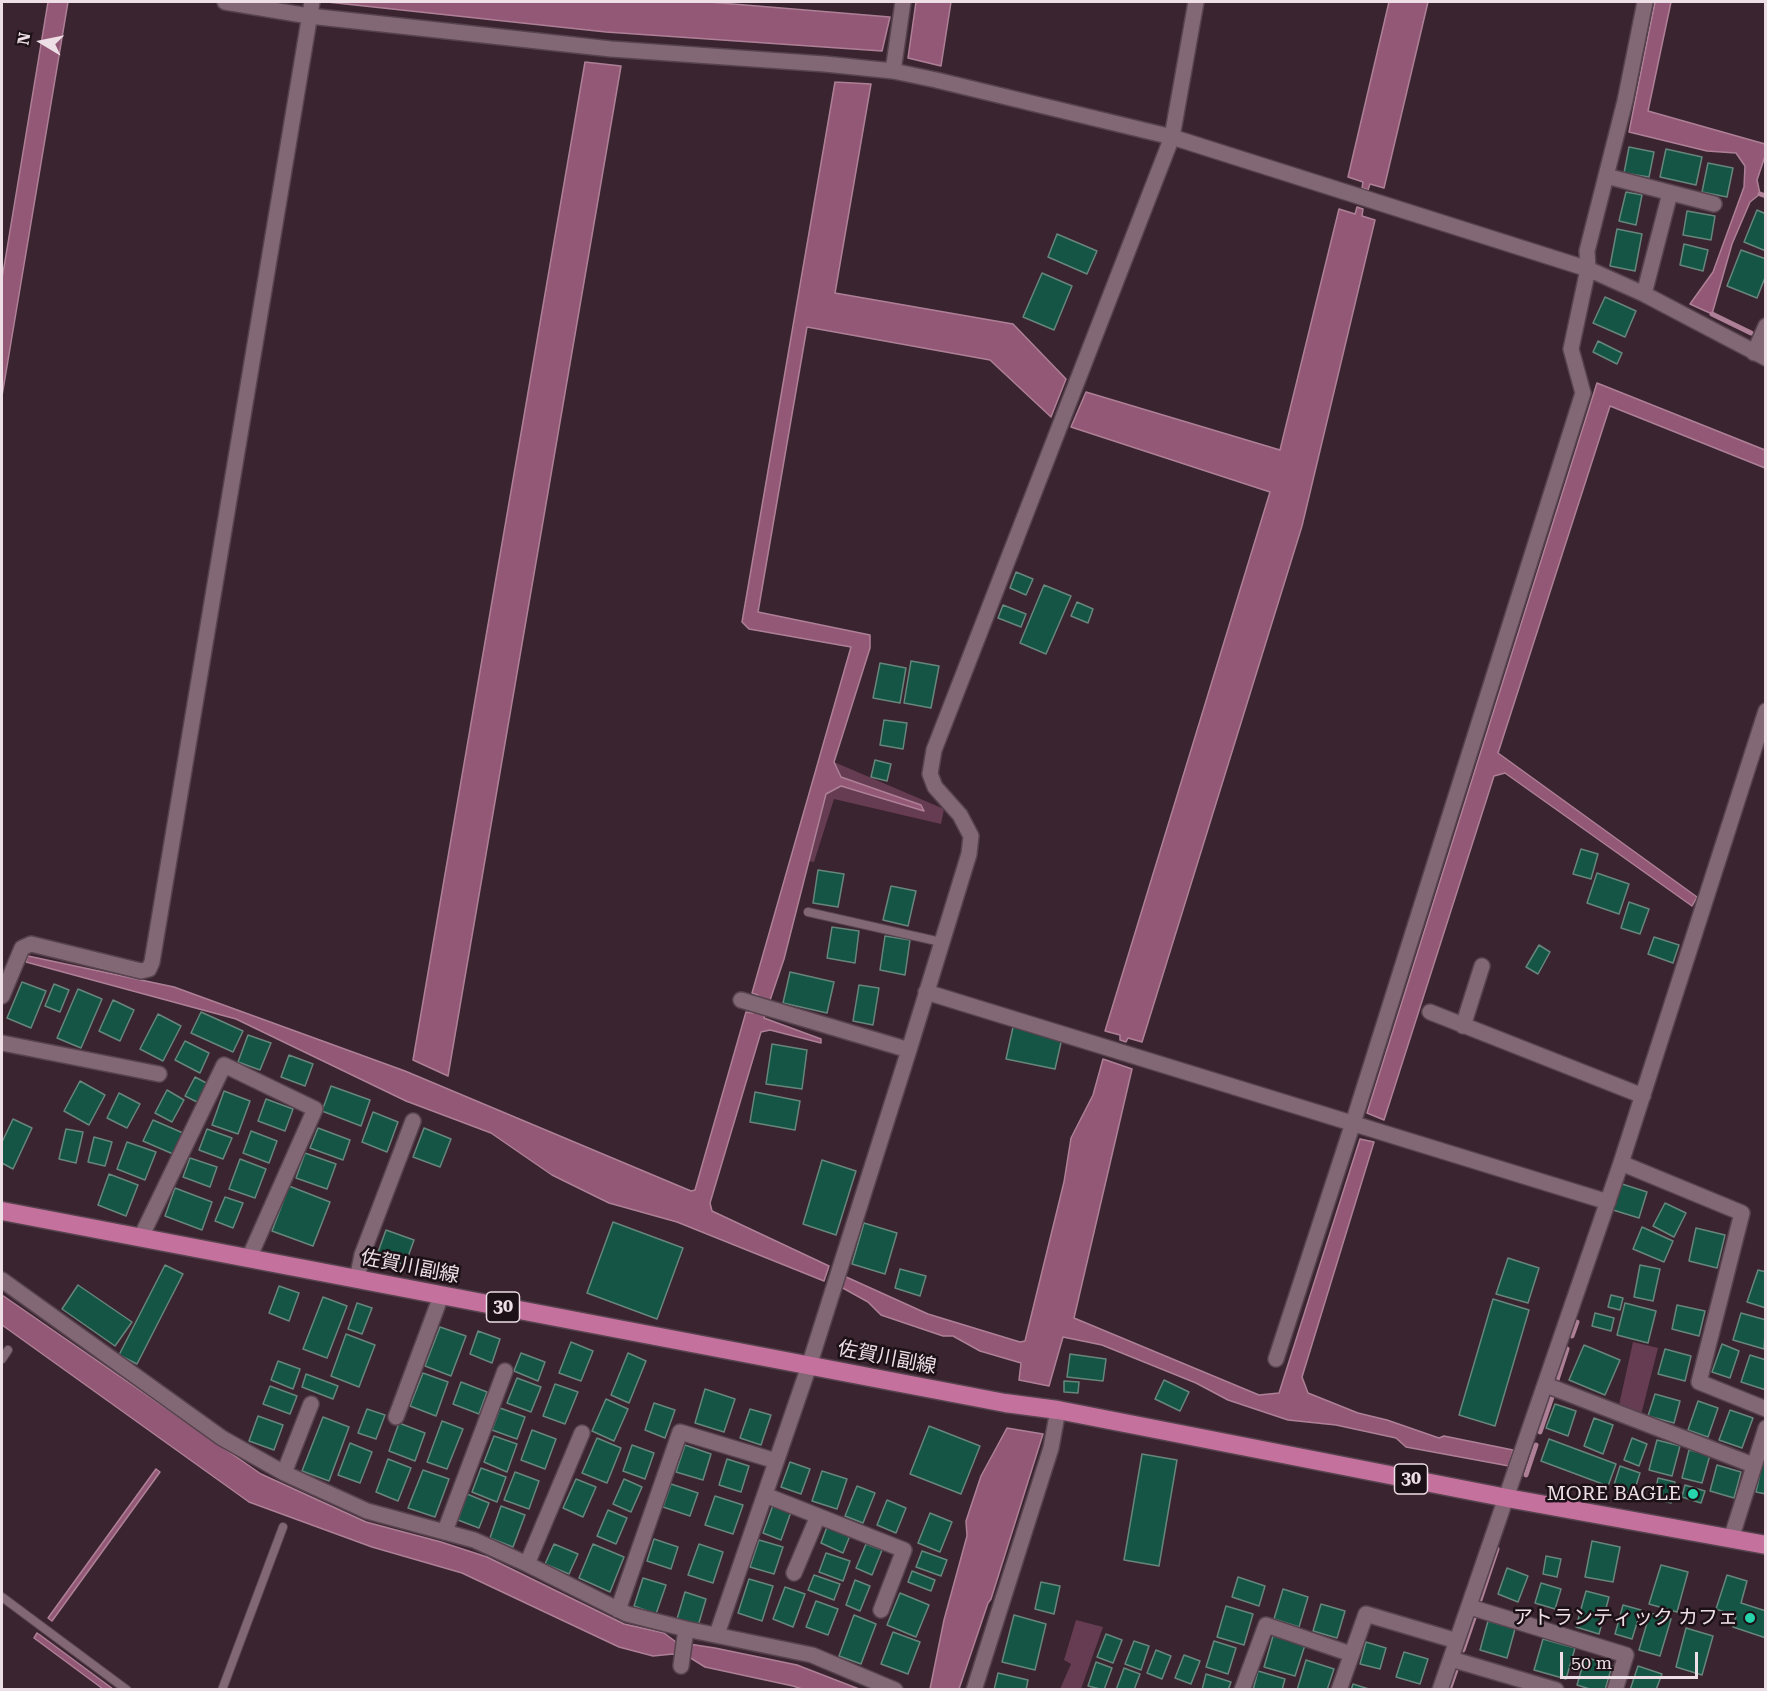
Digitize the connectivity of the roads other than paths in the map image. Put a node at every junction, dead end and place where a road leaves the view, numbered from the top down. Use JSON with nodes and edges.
{"nodes":[{"id":1,"x":225,"y":2,"type":"edge"},
{"id":2,"x":903,"y":2,"type":"edge"},
{"id":3,"x":1196,"y":2,"type":"edge"},
{"id":4,"x":1645,"y":2,"type":"edge"},
{"id":5,"x":310,"y":9,"type":"edge"},
{"id":6,"x":893,"y":71,"type":"junction"},
{"id":7,"x":1172,"y":136,"type":"junction"},
{"id":8,"x":1606,"y":176,"type":"junction"},
{"id":9,"x":1670,"y":193,"type":"junction"},
{"id":10,"x":1714,"y":204,"type":"dead end"},
{"id":11,"x":1588,"y":269,"type":"junction"},
{"id":12,"x":1644,"y":294,"type":"junction"},
{"id":13,"x":1766,"y":326,"type":"edge"},
{"id":14,"x":1760,"y":355,"type":"edge"},
{"id":15,"x":1766,"y":711,"type":"edge"},
{"id":16,"x":808,"y":912,"type":"dead end"},
{"id":17,"x":941,"y":942,"type":"junction"},
{"id":18,"x":1482,"y":966,"type":"dead end"},
{"id":19,"x":926,"y":992,"type":"junction"},
{"id":20,"x":2,"y":996,"type":"edge"},
{"id":21,"x":745,"y":1001,"type":"dead end"},
{"id":22,"x":1430,"y":1012,"type":"dead end"},
{"id":23,"x":1463,"y":1026,"type":"junction"},
{"id":24,"x":2,"y":1043,"type":"edge"},
{"id":25,"x":909,"y":1050,"type":"junction"},
{"id":26,"x":159,"y":1074,"type":"dead end"},
{"id":27,"x":1643,"y":1096,"type":"junction"},
{"id":28,"x":413,"y":1121,"type":"dead end"},
{"id":29,"x":1353,"y":1123,"type":"junction"},
{"id":30,"x":1621,"y":1163,"type":"junction"},
{"id":31,"x":1608,"y":1202,"type":"junction"},
{"id":32,"x":2,"y":1211,"type":"edge"},
{"id":33,"x":141,"y":1237,"type":"junction"},
{"id":34,"x":249,"y":1258,"type":"junction"},
{"id":35,"x":357,"y":1279,"type":"junction"},
{"id":36,"x":2,"y":1280,"type":"edge"},
{"id":37,"x":441,"y":1296,"type":"junction"},
{"id":38,"x":8,"y":1350,"type":"dead end"},
{"id":39,"x":2,"y":1359,"type":"edge"},
{"id":40,"x":1276,"y":1359,"type":"dead end"},
{"id":41,"x":809,"y":1366,"type":"junction"},
{"id":42,"x":505,"y":1371,"type":"dead end"},
{"id":43,"x":1546,"y":1385,"type":"junction"},
{"id":44,"x":311,"y":1404,"type":"dead end"},
{"id":45,"x":1766,"y":1409,"type":"edge"},
{"id":46,"x":1058,"y":1410,"type":"junction"},
{"id":47,"x":396,"y":1417,"type":"dead end"},
{"id":48,"x":1766,"y":1428,"type":"edge"},
{"id":49,"x":582,"y":1433,"type":"dead end"},
{"id":50,"x":776,"y":1461,"type":"junction"},
{"id":51,"x":1753,"y":1465,"type":"junction"},
{"id":52,"x":284,"y":1473,"type":"junction"},
{"id":53,"x":765,"y":1495,"type":"junction"},
{"id":54,"x":1507,"y":1498,"type":"junction"},
{"id":55,"x":818,"y":1516,"type":"junction"},
{"id":56,"x":283,"y":1527,"type":"dead end"},
{"id":57,"x":445,"y":1531,"type":"junction"},
{"id":58,"x":1731,"y":1539,"type":"junction"},
{"id":59,"x":1766,"y":1545,"type":"edge"},
{"id":60,"x":527,"y":1564,"type":"junction"},
{"id":61,"x":794,"y":1574,"type":"dead end"},
{"id":62,"x":2,"y":1597,"type":"edge"},
{"id":63,"x":1470,"y":1607,"type":"junction"},
{"id":64,"x":618,"y":1610,"type":"junction"},
{"id":65,"x":881,"y":1610,"type":"dead end"},
{"id":66,"x":686,"y":1634,"type":"junction"},
{"id":67,"x":717,"y":1634,"type":"junction"},
{"id":68,"x":1457,"y":1641,"type":"junction"},
{"id":69,"x":1351,"y":1654,"type":"junction"},
{"id":70,"x":1451,"y":1659,"type":"junction"},
{"id":71,"x":681,"y":1666,"type":"dead end"},
{"id":72,"x":127,"y":1689,"type":"edge"},
{"id":73,"x":222,"y":1689,"type":"edge"},
{"id":74,"x":895,"y":1689,"type":"edge"},
{"id":75,"x":974,"y":1689,"type":"edge"},
{"id":76,"x":1242,"y":1689,"type":"edge"},
{"id":77,"x":1339,"y":1689,"type":"edge"},
{"id":78,"x":1440,"y":1689,"type":"edge"},
{"id":79,"x":1556,"y":1689,"type":"edge"},
{"id":80,"x":1615,"y":1689,"type":"edge"}],
"edges":[{"from":1,"to":5,"type":"street"},
{"from":2,"to":6,"type":"street"},
{"from":3,"to":7,"type":"street"},
{"from":4,"to":8,"type":"street"},
{"from":5,"to":6,"type":"street"},
{"from":5,"to":20,"type":"street"},
{"from":6,"to":7,"type":"street"},
{"from":7,"to":11,"type":"street"},
{"from":7,"to":17,"type":"street"},
{"from":8,"to":9,"type":"street"},
{"from":8,"to":11,"type":"street"},
{"from":9,"to":10,"type":"street"},
{"from":9,"to":12,"type":"street"},
{"from":11,"to":12,"type":"street"},
{"from":11,"to":29,"type":"street"},
{"from":12,"to":14,"type":"street"},
{"from":13,"to":14,"type":"street"},
{"from":15,"to":27,"type":"street"},
{"from":16,"to":17,"type":"lane"},
{"from":17,"to":19,"type":"street"},
{"from":18,"to":23,"type":"street"},
{"from":19,"to":25,"type":"street"},
{"from":19,"to":29,"type":"street"},
{"from":21,"to":25,"type":"street"},
{"from":22,"to":23,"type":"street"},
{"from":23,"to":27,"type":"street"},
{"from":24,"to":26,"type":"street"},
{"from":25,"to":41,"type":"street"},
{"from":27,"to":30,"type":"street"},
{"from":28,"to":35,"type":"street"},
{"from":29,"to":31,"type":"street"},
{"from":29,"to":40,"type":"street"},
{"from":30,"to":31,"type":"street"},
{"from":30,"to":45,"type":"street"},
{"from":31,"to":43,"type":"street"},
{"from":32,"to":33,"type":"main road","name":"佐賀川副線","number":"30"},
{"from":33,"to":34,"type":"main road","name":"佐賀川副線","number":"30"},
{"from":33,"to":34,"type":"street"},
{"from":34,"to":35,"type":"main road","name":"佐賀川副線","number":"30"},
{"from":35,"to":37,"type":"main road","name":"佐賀川副線","number":"30"},
{"from":36,"to":52,"type":"street"},
{"from":37,"to":41,"type":"main road","name":"佐賀川副線","number":"30"},
{"from":37,"to":47,"type":"street"},
{"from":38,"to":39,"type":"lane"},
{"from":41,"to":46,"type":"main road","name":"佐賀川副線","number":"30"},
{"from":41,"to":50,"type":"street"},
{"from":42,"to":57,"type":"street"},
{"from":43,"to":51,"type":"street"},
{"from":43,"to":54,"type":"street"},
{"from":44,"to":52,"type":"street"},
{"from":46,"to":54,"type":"main road","name":"佐賀川副線","number":"30"},
{"from":46,"to":75,"type":"street"},
{"from":48,"to":51,"type":"street"},
{"from":49,"to":60,"type":"street"},
{"from":50,"to":53,"type":"street"},
{"from":50,"to":64,"type":"street"},
{"from":51,"to":58,"type":"street"},
{"from":52,"to":57,"type":"street"},
{"from":53,"to":55,"type":"street"},
{"from":53,"to":67,"type":"street"},
{"from":54,"to":58,"type":"main road","name":"佐賀川副線","number":"30"},
{"from":54,"to":63,"type":"street"},
{"from":55,"to":61,"type":"street"},
{"from":55,"to":65,"type":"street"},
{"from":56,"to":73,"type":"lane"},
{"from":57,"to":60,"type":"street"},
{"from":58,"to":59,"type":"main road","name":"佐賀川副線","number":"30"},
{"from":60,"to":64,"type":"street"},
{"from":62,"to":72,"type":"lane"},
{"from":63,"to":68,"type":"street"},
{"from":63,"to":80,"type":"street"},
{"from":64,"to":66,"type":"street"},
{"from":66,"to":67,"type":"street"},
{"from":66,"to":71,"type":"street"},
{"from":67,"to":74,"type":"street"},
{"from":68,"to":69,"type":"street"},
{"from":68,"to":70,"type":"street"},
{"from":69,"to":76,"type":"street"},
{"from":69,"to":77,"type":"street"},
{"from":70,"to":78,"type":"street"},
{"from":70,"to":79,"type":"street"}]}
